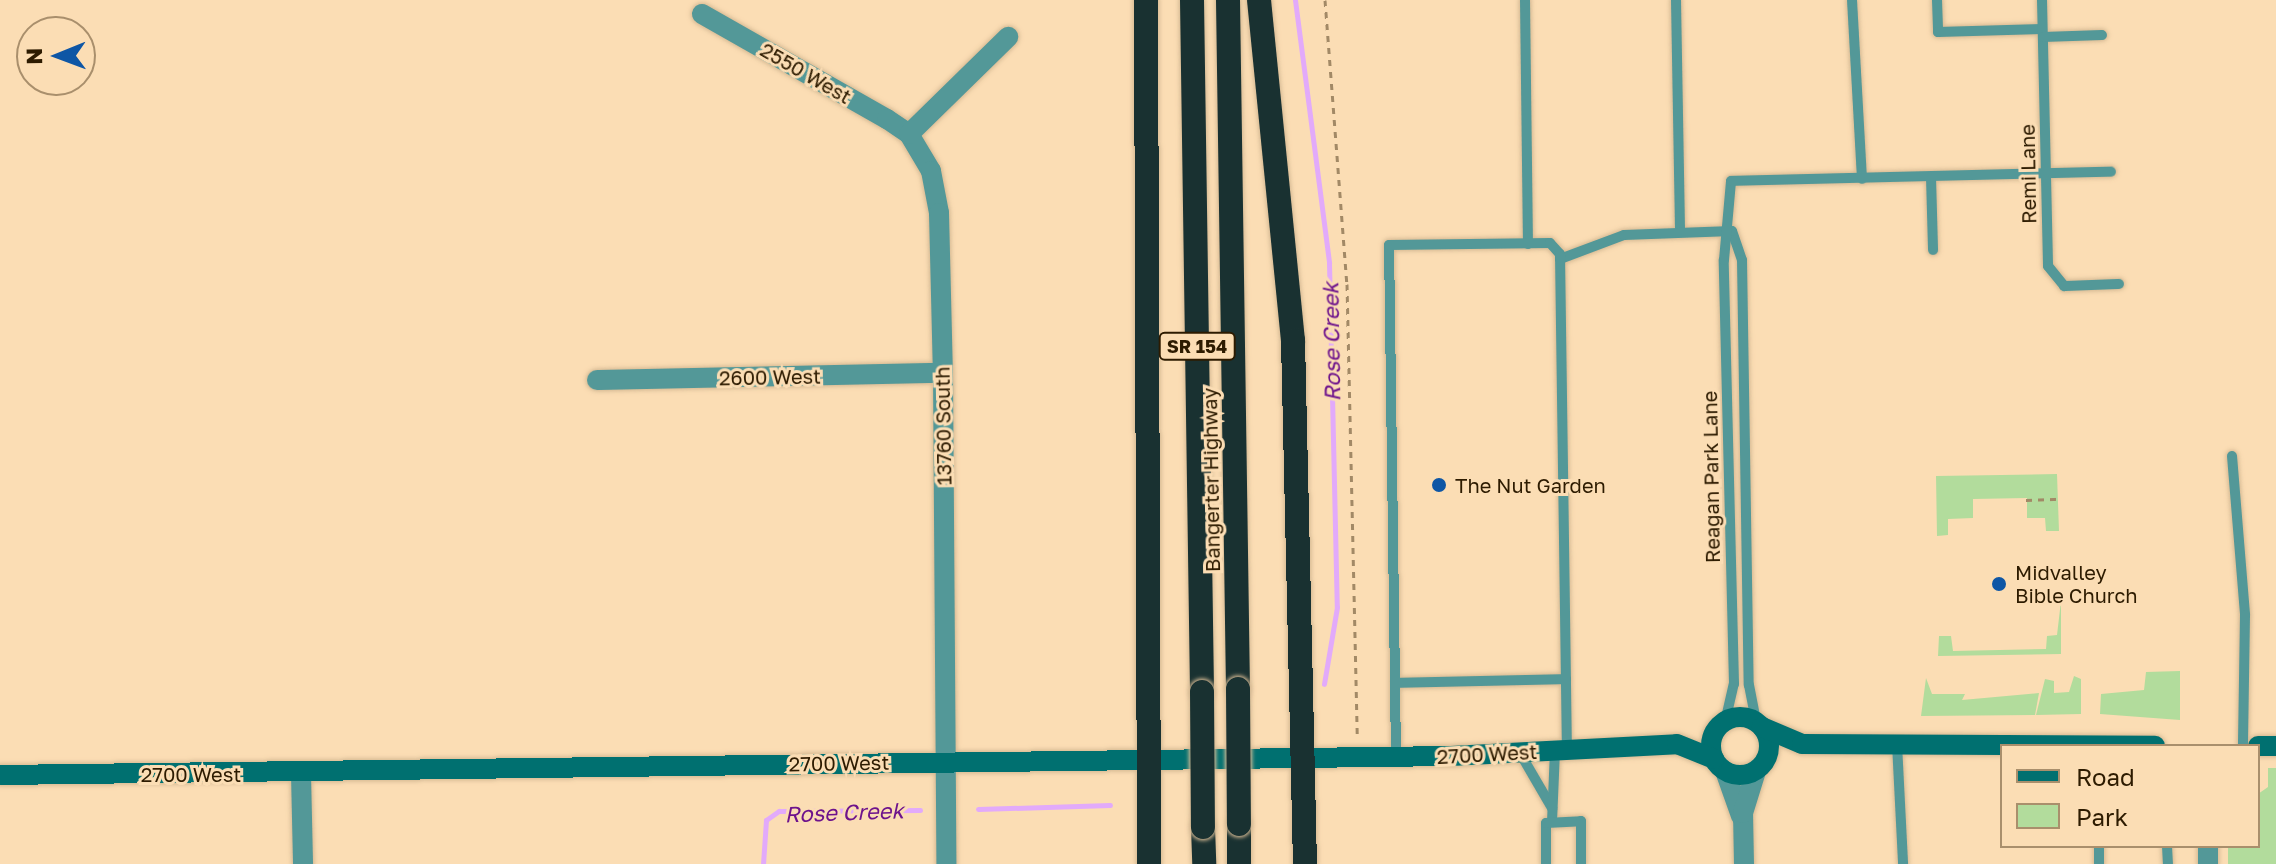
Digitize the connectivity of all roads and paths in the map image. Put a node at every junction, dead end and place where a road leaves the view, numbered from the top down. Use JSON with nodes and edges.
{"nodes":[{"id":1,"x":1146,"y":0,"type":"edge"},
{"id":2,"x":1192,"y":0,"type":"edge"},
{"id":3,"x":1228,"y":0,"type":"edge"},
{"id":4,"x":1259,"y":0,"type":"edge"},
{"id":5,"x":1325,"y":0,"type":"edge"},
{"id":6,"x":1525,"y":0,"type":"edge"},
{"id":7,"x":1676,"y":0,"type":"edge"},
{"id":8,"x":1852,"y":0,"type":"edge"},
{"id":9,"x":1937,"y":0,"type":"edge"},
{"id":10,"x":2042,"y":0,"type":"edge"},
{"id":11,"x":702,"y":14,"type":"dead end"},
{"id":12,"x":2043,"y":33,"type":"junction"},
{"id":13,"x":2102,"y":35,"type":"dead end"},
{"id":14,"x":1008,"y":37,"type":"dead end"},
{"id":15,"x":909,"y":134,"type":"junction"},
{"id":16,"x":2111,"y":172,"type":"dead end"},
{"id":17,"x":2046,"y":174,"type":"junction"},
{"id":18,"x":1931,"y":177,"type":"junction"},
{"id":19,"x":1862,"y":179,"type":"junction"},
{"id":20,"x":1732,"y":231,"type":"junction"},
{"id":21,"x":1680,"y":232,"type":"junction"},
{"id":22,"x":1528,"y":244,"type":"junction"},
{"id":23,"x":1933,"y":250,"type":"dead end"},
{"id":24,"x":1560,"y":259,"type":"junction"},
{"id":25,"x":2119,"y":284,"type":"dead end"},
{"id":26,"x":943,"y":373,"type":"junction"},
{"id":27,"x":597,"y":380,"type":"dead end"},
{"id":28,"x":2232,"y":456,"type":"dead end"},
{"id":29,"x":2061,"y":499,"type":"dead end"},
{"id":30,"x":2026,"y":500,"type":"dead end"},
{"id":31,"x":1566,"y":679,"type":"junction"},
{"id":32,"x":1395,"y":683,"type":"junction"},
{"id":33,"x":1759,"y":724,"type":"junction"},
{"id":34,"x":1722,"y":725,"type":"junction"},
{"id":35,"x":1677,"y":744,"type":"junction"},
{"id":36,"x":1815,"y":744,"type":"junction"},
{"id":37,"x":1897,"y":744,"type":"junction"},
{"id":38,"x":2243,"y":744,"type":"edge"},
{"id":39,"x":2000,"y":745,"type":"edge"},
{"id":40,"x":1561,"y":750,"type":"junction"},
{"id":41,"x":1520,"y":753,"type":"junction"},
{"id":42,"x":1396,"y":757,"type":"junction"},
{"id":43,"x":1303,"y":758,"type":"junction"},
{"id":44,"x":1357,"y":758,"type":"junction"},
{"id":45,"x":1147,"y":760,"type":"junction"},
{"id":46,"x":946,"y":761,"type":"junction"},
{"id":47,"x":1719,"y":765,"type":"junction"},
{"id":48,"x":1760,"y":768,"type":"junction"},
{"id":49,"x":301,"y":774,"type":"junction"},
{"id":50,"x":0,"y":775,"type":"edge"},
{"id":51,"x":1552,"y":808,"type":"junction"},
{"id":52,"x":1552,"y":822,"type":"junction"},
{"id":53,"x":1743,"y":827,"type":"junction"},
{"id":54,"x":303,"y":864,"type":"edge"},
{"id":55,"x":946,"y":864,"type":"edge"},
{"id":56,"x":1149,"y":864,"type":"edge"},
{"id":57,"x":1204,"y":864,"type":"edge"},
{"id":58,"x":1239,"y":864,"type":"edge"},
{"id":59,"x":1305,"y":864,"type":"edge"},
{"id":60,"x":1546,"y":864,"type":"edge"},
{"id":61,"x":1581,"y":864,"type":"edge"},
{"id":62,"x":1744,"y":864,"type":"edge"},
{"id":63,"x":1903,"y":864,"type":"edge"}],
"edges":[{"from":1,"to":45,"type":"highway"},
{"from":2,"to":57,"type":"highway","name":"Bangerter Highway","number":"SR 154","bridge":true},
{"from":3,"to":58,"type":"highway","name":"Bangerter Highway","number":"SR 154","bridge":true},
{"from":4,"to":43,"type":"highway"},
{"from":5,"to":44,"type":"path"},
{"from":6,"to":22,"type":"lane"},
{"from":7,"to":21,"type":"lane"},
{"from":8,"to":19,"type":"lane"},
{"from":9,"to":12,"type":"lane"},
{"from":10,"to":12,"type":"lane","name":"Remi Lane"},
{"from":11,"to":15,"type":"street","name":"2550 West"},
{"from":12,"to":13,"type":"lane"},
{"from":12,"to":17,"type":"lane","name":"Remi Lane"},
{"from":14,"to":15,"type":"street"},
{"from":15,"to":26,"type":"street","name":"13760 South"},
{"from":16,"to":17,"type":"lane","name":"Reagan Park Lane"},
{"from":17,"to":18,"type":"lane","name":"Reagan Park Lane"},
{"from":17,"to":25,"type":"lane","name":"Remi Lane"},
{"from":18,"to":19,"type":"lane","name":"Reagan Park Lane"},
{"from":18,"to":23,"type":"lane"},
{"from":19,"to":20,"type":"lane","name":"Reagan Park Lane"},
{"from":20,"to":21,"type":"lane"},
{"from":20,"to":33,"type":"lane","name":"Reagan Park Lane"},
{"from":20,"to":34,"type":"lane","name":"Reagan Park Lane"},
{"from":21,"to":24,"type":"lane"},
{"from":22,"to":24,"type":"lane"},
{"from":22,"to":32,"type":"lane"},
{"from":24,"to":31,"type":"lane"},
{"from":26,"to":27,"type":"street","name":"2600 West"},
{"from":26,"to":46,"type":"street","name":"13760 South"},
{"from":28,"to":38,"type":"lane"},
{"from":29,"to":30,"type":"path"},
{"from":31,"to":32,"type":"lane"},
{"from":31,"to":40,"type":"lane"},
{"from":32,"to":42,"type":"lane"},
{"from":33,"to":34,"type":"main road"},
{"from":33,"to":36,"type":"main road"},
{"from":33,"to":48,"type":"main road"},
{"from":34,"to":35,"type":"main road","name":"2700 West"},
{"from":34,"to":47,"type":"main road"},
{"from":35,"to":40,"type":"main road","name":"2700 West"},
{"from":35,"to":47,"type":"main road","name":"2700 West"},
{"from":36,"to":37,"type":"main road"},
{"from":36,"to":48,"type":"main road"},
{"from":37,"to":39,"type":"main road"},
{"from":37,"to":63,"type":"lane"},
{"from":40,"to":41,"type":"main road","name":"2700 West"},
{"from":40,"to":51,"type":"lane"},
{"from":41,"to":42,"type":"main road","name":"2700 West"},
{"from":41,"to":51,"type":"lane"},
{"from":42,"to":44,"type":"main road","name":"2700 West"},
{"from":43,"to":44,"type":"main road","name":"2700 West"},
{"from":43,"to":45,"type":"main road","name":"2700 West"},
{"from":43,"to":59,"type":"highway"},
{"from":45,"to":46,"type":"main road","name":"2700 West"},
{"from":45,"to":56,"type":"highway"},
{"from":46,"to":49,"type":"main road","name":"2700 West"},
{"from":46,"to":55,"type":"street","name":"13760 South"},
{"from":47,"to":48,"type":"main road"},
{"from":47,"to":53,"type":"street"},
{"from":48,"to":53,"type":"street"},
{"from":49,"to":50,"type":"main road","name":"2700 West"},
{"from":49,"to":54,"type":"street"},
{"from":51,"to":52,"type":"lane"},
{"from":52,"to":60,"type":"lane"},
{"from":52,"to":61,"type":"lane"},
{"from":53,"to":62,"type":"street"}]}
